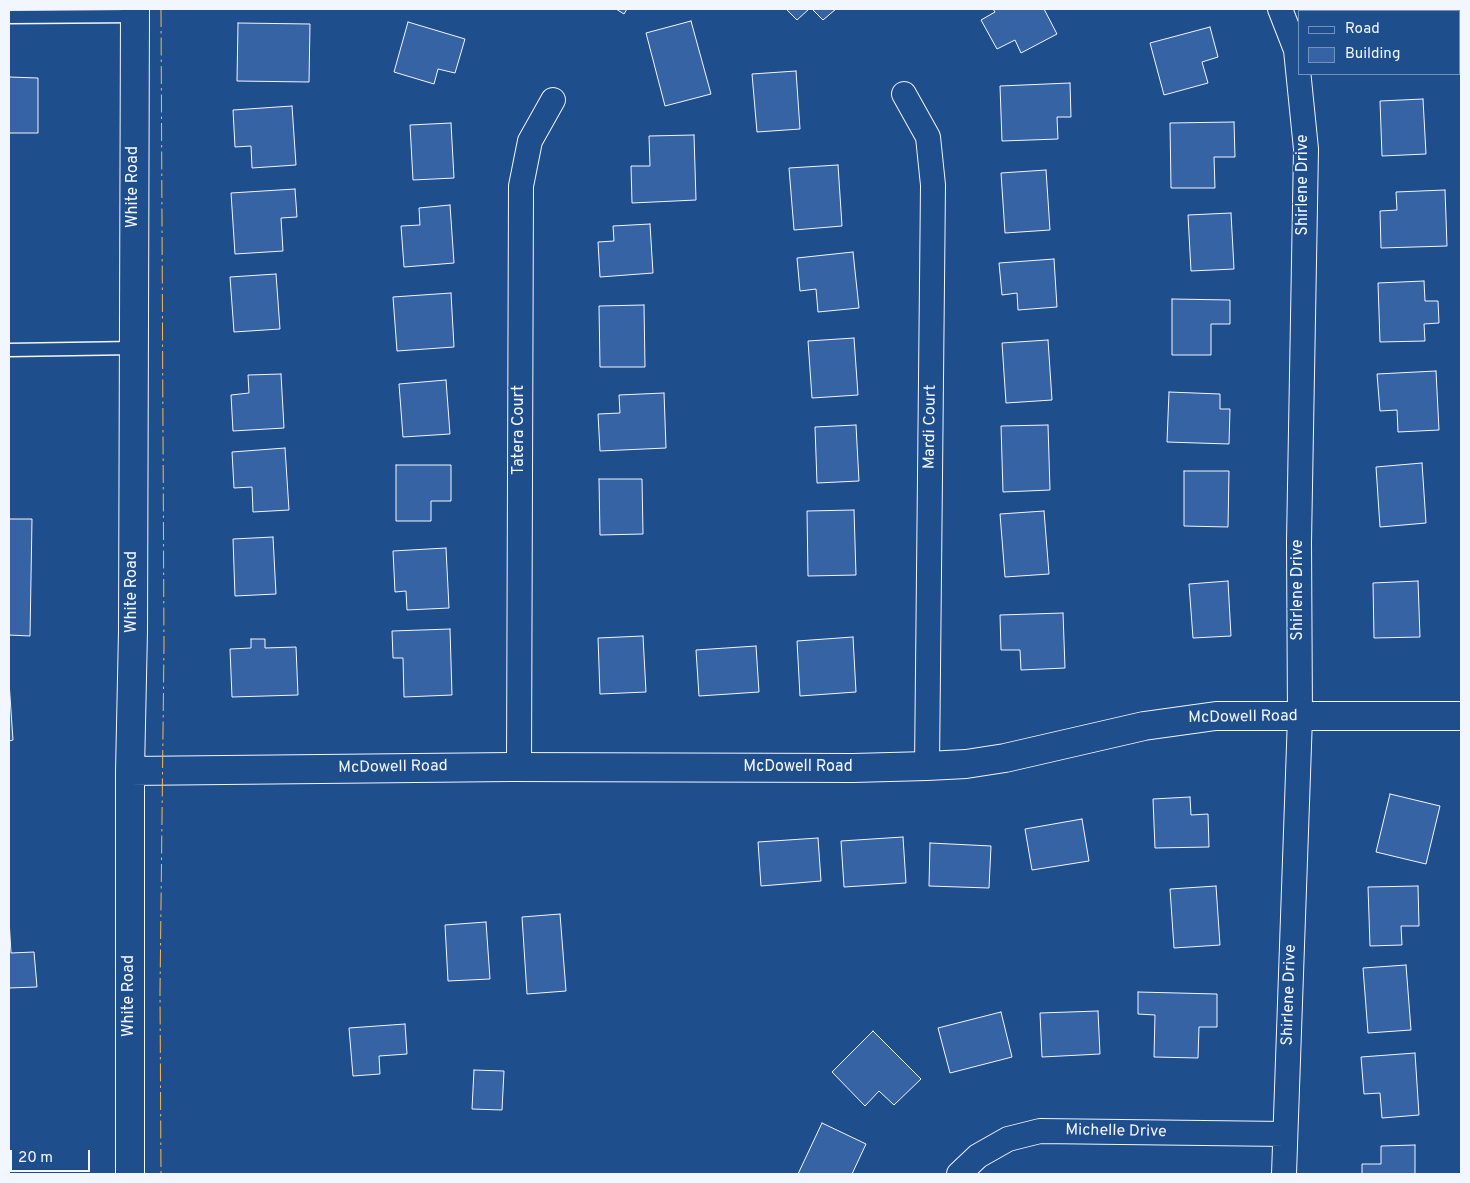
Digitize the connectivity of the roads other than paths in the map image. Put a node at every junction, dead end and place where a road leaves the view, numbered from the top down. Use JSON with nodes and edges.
{"nodes":[{"id":1,"x":1280,"y":9,"type":"edge"},
{"id":2,"x":135,"y":12,"type":"edge"},
{"id":3,"x":9,"y":17,"type":"edge"},
{"id":4,"x":1298,"y":70,"type":"edge"},
{"id":5,"x":1299,"y":75,"type":"edge"},
{"id":6,"x":904,"y":94,"type":"dead end"},
{"id":7,"x":553,"y":100,"type":"dead end"},
{"id":8,"x":134,"y":348,"type":"junction"},
{"id":9,"x":9,"y":350,"type":"edge"},
{"id":10,"x":1461,"y":716,"type":"edge"},
{"id":11,"x":1300,"y":717,"type":"junction"},
{"id":12,"x":927,"y":766,"type":"junction"},
{"id":13,"x":519,"y":767,"type":"junction"},
{"id":14,"x":130,"y":771,"type":"junction"},
{"id":15,"x":1285,"y":1134,"type":"junction"},
{"id":16,"x":130,"y":1174,"type":"edge"},
{"id":17,"x":959,"y":1174,"type":"edge"},
{"id":18,"x":1284,"y":1174,"type":"edge"}],
"edges":[{"from":1,"to":4,"type":"street","name":"Shirlene Drive"},
{"from":2,"to":3,"type":"lane"},
{"from":2,"to":8,"type":"street","name":"White Road"},
{"from":5,"to":11,"type":"street","name":"Shirlene Drive"},
{"from":6,"to":12,"type":"street","name":"Mardi Court"},
{"from":7,"to":13,"type":"street","name":"Tatera Court"},
{"from":8,"to":9,"type":"lane"},
{"from":8,"to":14,"type":"street","name":"White Road"},
{"from":10,"to":11,"type":"street","name":"McDowell Road"},
{"from":11,"to":12,"type":"street","name":"McDowell Road"},
{"from":11,"to":15,"type":"street","name":"Shirlene Drive"},
{"from":12,"to":13,"type":"street","name":"McDowell Road"},
{"from":13,"to":14,"type":"street","name":"McDowell Road"},
{"from":14,"to":16,"type":"street","name":"White Road"},
{"from":15,"to":17,"type":"street","name":"Michelle Drive"},
{"from":15,"to":18,"type":"street","name":"Shirlene Drive"}]}
